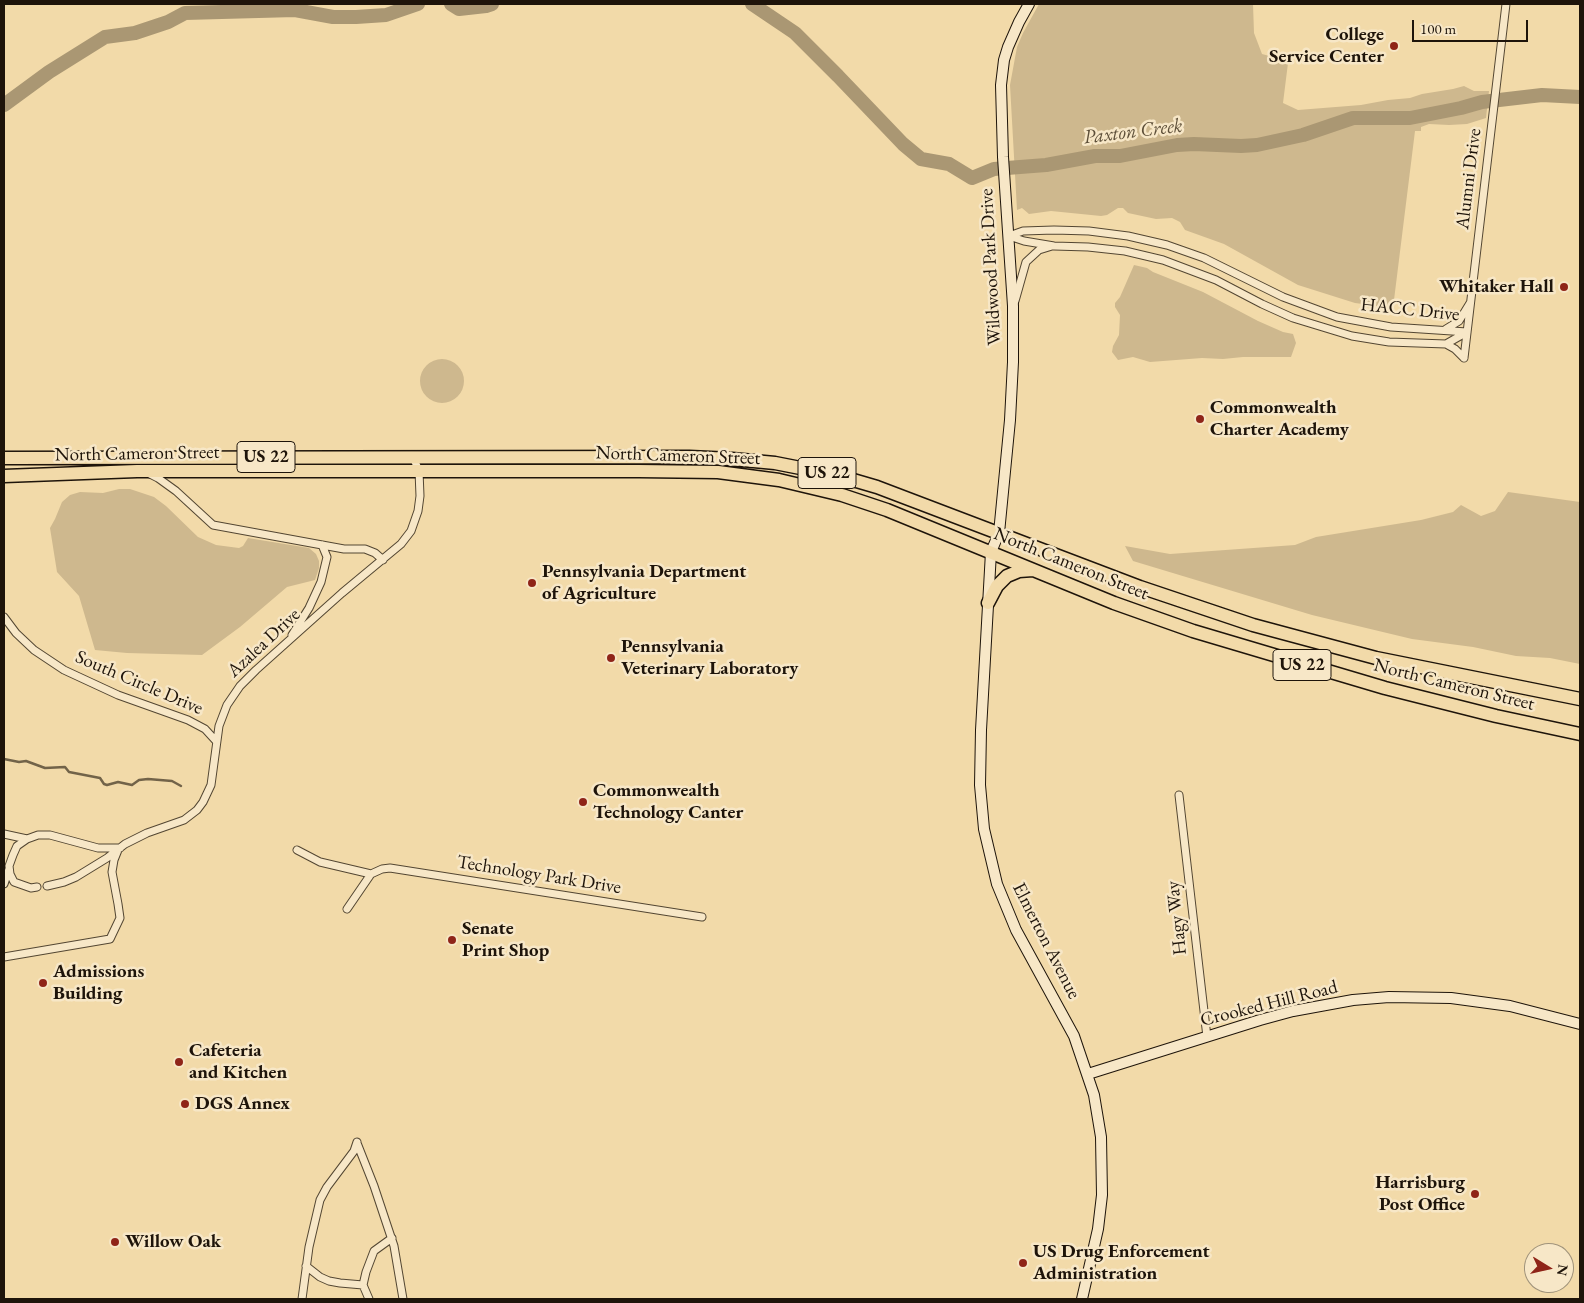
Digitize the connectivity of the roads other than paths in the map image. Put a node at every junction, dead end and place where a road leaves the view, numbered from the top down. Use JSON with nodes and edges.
{"nodes":[{"id":1,"x":1029,"y":4,"type":"edge"},
{"id":2,"x":1506,"y":4,"type":"edge"},
{"id":3,"x":1009,"y":236,"type":"junction"},
{"id":4,"x":1054,"y":246,"type":"junction"},
{"id":5,"x":1471,"y":300,"type":"junction"},
{"id":6,"x":1013,"y":306,"type":"junction"},
{"id":7,"x":1446,"y":329,"type":"junction"},
{"id":8,"x":1467,"y":332,"type":"junction"},
{"id":9,"x":1446,"y":344,"type":"junction"},
{"id":10,"x":4,"y":450,"type":"edge"},
{"id":11,"x":25,"y":457,"type":"junction"},
{"id":12,"x":419,"y":457,"type":"junction"},
{"id":13,"x":4,"y":458,"type":"edge"},
{"id":14,"x":137,"y":471,"type":"junction"},
{"id":15,"x":418,"y":471,"type":"junction"},
{"id":16,"x":4,"y":476,"type":"edge"},
{"id":17,"x":999,"y":533,"type":"junction"},
{"id":18,"x":322,"y":545,"type":"junction"},
{"id":19,"x":991,"y":552,"type":"junction"},
{"id":20,"x":383,"y":560,"type":"junction"},
{"id":21,"x":1033,"y":570,"type":"junction"},
{"id":22,"x":988,"y":603,"type":"junction"},
{"id":23,"x":4,"y":618,"type":"edge"},
{"id":24,"x":286,"y":643,"type":"junction"},
{"id":25,"x":1580,"y":699,"type":"edge"},
{"id":26,"x":1580,"y":734,"type":"edge"},
{"id":27,"x":216,"y":741,"type":"junction"},
{"id":28,"x":1179,"y":795,"type":"dead end"},
{"id":29,"x":4,"y":834,"type":"edge"},
{"id":30,"x":27,"y":839,"type":"junction"},
{"id":31,"x":120,"y":848,"type":"junction"},
{"id":32,"x":298,"y":850,"type":"dead end"},
{"id":33,"x":10,"y":866,"type":"junction"},
{"id":34,"x":371,"y":874,"type":"junction"},
{"id":35,"x":4,"y":884,"type":"edge"},
{"id":36,"x":46,"y":886,"type":"dead end"},
{"id":37,"x":37,"y":887,"type":"dead end"},
{"id":38,"x":347,"y":908,"type":"dead end"},
{"id":39,"x":702,"y":917,"type":"dead end"},
{"id":40,"x":4,"y":957,"type":"edge"},
{"id":41,"x":1580,"y":1024,"type":"edge"},
{"id":42,"x":1206,"y":1037,"type":"junction"},
{"id":43,"x":1088,"y":1074,"type":"junction"},
{"id":44,"x":392,"y":1238,"type":"junction"},
{"id":45,"x":306,"y":1266,"type":"junction"},
{"id":46,"x":363,"y":1285,"type":"junction"},
{"id":47,"x":302,"y":1299,"type":"edge"},
{"id":48,"x":368,"y":1299,"type":"edge"},
{"id":49,"x":402,"y":1299,"type":"edge"},
{"id":50,"x":1082,"y":1299,"type":"edge"}],
"edges":[{"from":1,"to":3,"type":"street","name":"Wildwood Park Drive"},
{"from":2,"to":5,"type":"street","name":"Alumni Drive"},
{"from":3,"to":4,"type":"street","name":"HACC Drive"},
{"from":3,"to":6,"type":"street","name":"Wildwood Park Drive"},
{"from":3,"to":7,"type":"street","name":"HACC Drive"},
{"from":4,"to":6,"type":"street","name":"HACC Drive"},
{"from":4,"to":9,"type":"street","name":"HACC Drive"},
{"from":5,"to":7,"type":"street"},
{"from":5,"to":8,"type":"street","name":"Alumni Drive"},
{"from":6,"to":17,"type":"street","name":"Wildwood Park Drive"},
{"from":7,"to":8,"type":"street","name":"HACC Drive"},
{"from":8,"to":9,"type":"street","name":"HACC Drive"},
{"from":8,"to":9,"type":"street","name":"Alumni Drive"},
{"from":10,"to":11,"type":"highway"},
{"from":11,"to":12,"type":"highway","name":"North Cameron Street","number":"US 22"},
{"from":11,"to":13,"type":"highway","name":"North Cameron Street","number":"US 22"},
{"from":12,"to":15,"type":"street"},
{"from":12,"to":15,"type":"street","name":"Azalea Drive"},
{"from":12,"to":17,"type":"highway","name":"North Cameron Street","number":"US 22"},
{"from":14,"to":15,"type":"highway","name":"North Cameron Street","number":"US 22"},
{"from":14,"to":16,"type":"highway","name":"North Cameron Street","number":"US 22"},
{"from":14,"to":18,"type":"street"},
{"from":15,"to":19,"type":"highway","name":"North Cameron Street","number":"US 22"},
{"from":15,"to":20,"type":"street","name":"Azalea Drive"},
{"from":17,"to":19,"type":"street","name":"Elmerton Avenue"},
{"from":17,"to":25,"type":"highway","name":"North Cameron Street","number":"US 22"},
{"from":18,"to":20,"type":"street"},
{"from":18,"to":24,"type":"street"},
{"from":19,"to":21,"type":"highway","name":"North Cameron Street","number":"US 22"},
{"from":19,"to":22,"type":"street","name":"Elmerton Avenue"},
{"from":20,"to":24,"type":"street","name":"Azalea Drive"},
{"from":21,"to":22,"type":"highway"},
{"from":21,"to":26,"type":"highway","name":"North Cameron Street","number":"US 22"},
{"from":22,"to":43,"type":"street","name":"Elmerton Avenue"},
{"from":23,"to":27,"type":"street","name":"South Circle Drive"},
{"from":24,"to":27,"type":"street","name":"Azalea Drive"},
{"from":27,"to":31,"type":"street","name":"Azalea Drive"},
{"from":28,"to":42,"type":"street","name":"Hagy Way"},
{"from":29,"to":30,"type":"street"},
{"from":30,"to":31,"type":"street"},
{"from":30,"to":33,"type":"street"},
{"from":31,"to":36,"type":"street","name":"Azalea Drive"},
{"from":31,"to":40,"type":"street"},
{"from":32,"to":34,"type":"street","name":"Technology Park Drive"},
{"from":33,"to":35,"type":"street"},
{"from":33,"to":37,"type":"street"},
{"from":34,"to":38,"type":"street"},
{"from":34,"to":39,"type":"street","name":"Technology Park Drive"},
{"from":41,"to":42,"type":"street","name":"Crooked Hill Road"},
{"from":42,"to":43,"type":"street","name":"Crooked Hill Road"},
{"from":43,"to":50,"type":"street","name":"Elmerton Avenue"},
{"from":44,"to":45,"type":"street"},
{"from":44,"to":46,"type":"street"},
{"from":44,"to":49,"type":"street"},
{"from":45,"to":46,"type":"street"},
{"from":45,"to":47,"type":"street"},
{"from":46,"to":48,"type":"street"}]}
